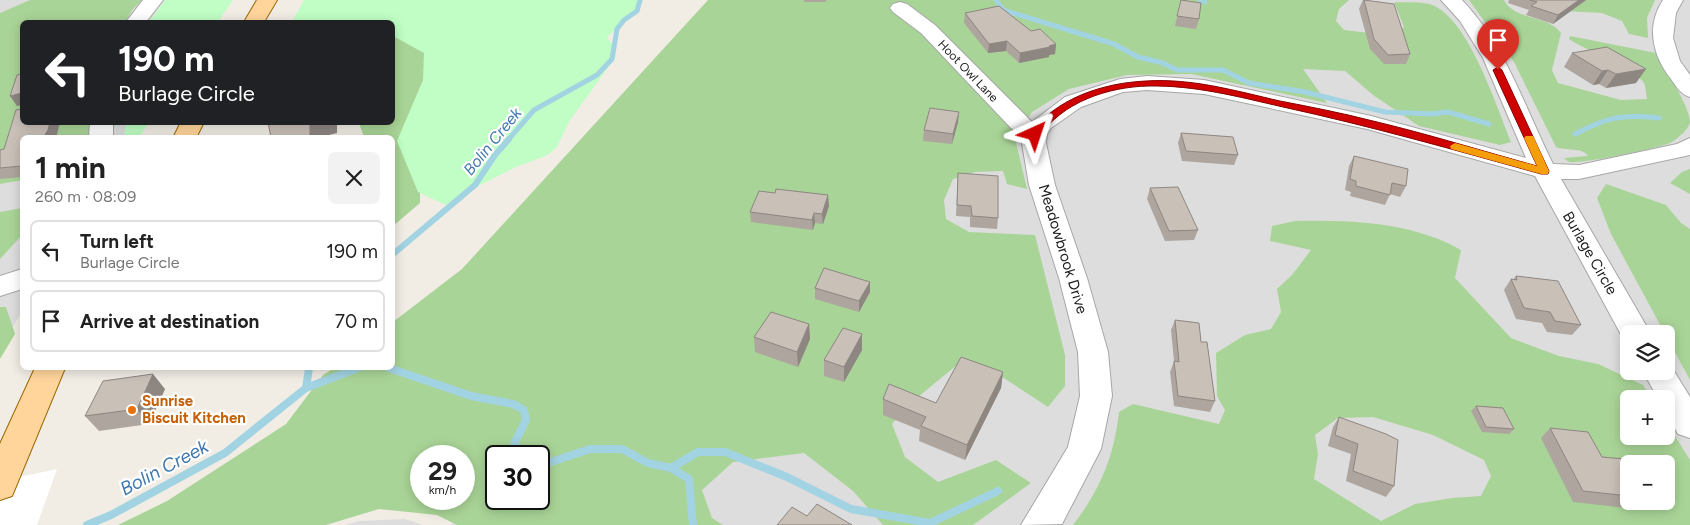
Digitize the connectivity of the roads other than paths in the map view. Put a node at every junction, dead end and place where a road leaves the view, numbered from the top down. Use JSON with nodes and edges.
{"nodes":[{"id":1,"x":153,"y":0,"type":"edge"},
{"id":2,"x":267,"y":0,"type":"edge"},
{"id":3,"x":1451,"y":0,"type":"edge"},
{"id":4,"x":1673,"y":0,"type":"edge"},
{"id":5,"x":900,"y":8,"type":"dead end"},
{"id":6,"x":138,"y":20,"type":"edge"},
{"id":7,"x":255,"y":20,"type":"edge"},
{"id":8,"x":1690,"y":90,"type":"edge"},
{"id":9,"x":1035,"y":134,"type":"junction"},
{"id":10,"x":1690,"y":145,"type":"edge"},
{"id":11,"x":1544,"y":171,"type":"junction"},
{"id":12,"x":1631,"y":325,"type":"edge"},
{"id":13,"x":49,"y":370,"type":"edge"},
{"id":14,"x":1663,"y":380,"type":"edge"},
{"id":15,"x":1690,"y":425,"type":"edge"},
{"id":16,"x":1,"y":483,"type":"edge"},
{"id":17,"x":1039,"y":525,"type":"edge"}],
"edges":[{"from":1,"to":6,"type":"street"},
{"from":2,"to":7,"type":"main road"},
{"from":3,"to":11,"type":"street","name":"Burlage Circle"},
{"from":4,"to":8,"type":"street"},
{"from":5,"to":9,"type":"street","name":"Hoot Owl Lane"},
{"from":9,"to":11,"type":"street"},
{"from":9,"to":17,"type":"street","name":"Meadowbrook Drive"},
{"from":10,"to":11,"type":"street"},
{"from":11,"to":12,"type":"street","name":"Burlage Circle"},
{"from":13,"to":16,"type":"main road"},
{"from":14,"to":15,"type":"street"}]}
